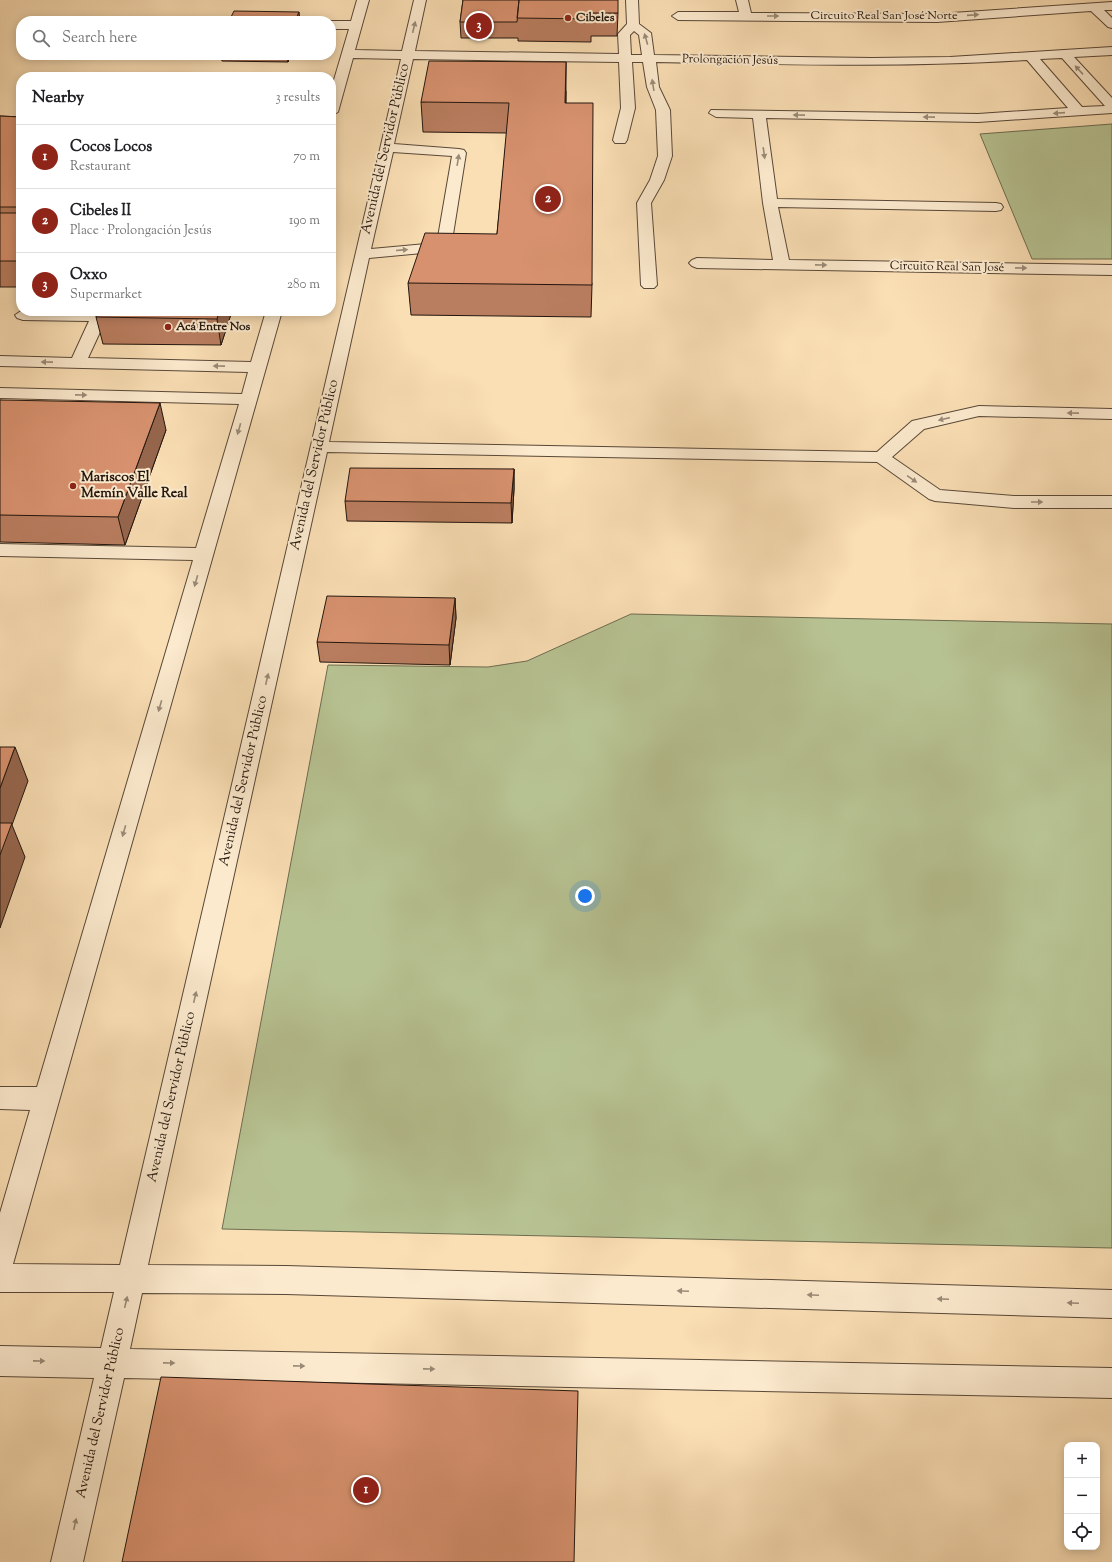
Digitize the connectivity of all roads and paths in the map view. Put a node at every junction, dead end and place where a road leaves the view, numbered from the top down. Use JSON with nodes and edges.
{"nodes":[{"id":1,"x":363,"y":0,"type":"edge"},
{"id":2,"x":420,"y":0,"type":"edge"},
{"id":3,"x":632,"y":0,"type":"edge"},
{"id":4,"x":742,"y":0,"type":"edge"},
{"id":5,"x":1112,"y":6,"type":"edge"},
{"id":6,"x":1094,"y":8,"type":"junction"},
{"id":7,"x":678,"y":16,"type":"dead end"},
{"id":8,"x":746,"y":16,"type":"junction"},
{"id":9,"x":1112,"y":24,"type":"edge"},
{"id":10,"x":336,"y":25,"type":"edge"},
{"id":11,"x":356,"y":25,"type":"junction"},
{"id":12,"x":633,"y":25,"type":"junction"},
{"id":13,"x":1112,"y":50,"type":"edge"},
{"id":14,"x":348,"y":54,"type":"junction"},
{"id":15,"x":407,"y":54,"type":"junction"},
{"id":16,"x":1065,"y":54,"type":"junction"},
{"id":17,"x":1031,"y":57,"type":"junction"},
{"id":18,"x":624,"y":58,"type":"junction"},
{"id":19,"x":650,"y":58,"type":"junction"},
{"id":20,"x":336,"y":95,"type":"edge"},
{"id":21,"x":1112,"y":106,"type":"edge"},
{"id":22,"x":628,"y":108,"type":"junction"},
{"id":23,"x":1112,"y":109,"type":"edge"},
{"id":24,"x":663,"y":110,"type":"junction"},
{"id":25,"x":1078,"y":112,"type":"junction"},
{"id":26,"x":716,"y":113,"type":"dead end"},
{"id":27,"x":759,"y":115,"type":"junction"},
{"id":28,"x":620,"y":140,"type":"dead end"},
{"id":29,"x":387,"y":147,"type":"junction"},
{"id":30,"x":770,"y":203,"type":"junction"},
{"id":31,"x":996,"y":207,"type":"dead end"},
{"id":32,"x":363,"y":254,"type":"junction"},
{"id":33,"x":697,"y":263,"type":"dead end"},
{"id":34,"x":782,"y":265,"type":"junction"},
{"id":35,"x":1112,"y":270,"type":"edge"},
{"id":36,"x":649,"y":285,"type":"dead end"},
{"id":37,"x":61,"y":316,"type":"edge"},
{"id":38,"x":273,"y":316,"type":"edge"},
{"id":39,"x":0,"y":361,"type":"edge"},
{"id":40,"x":78,"y":363,"type":"junction"},
{"id":41,"x":258,"y":367,"type":"junction"},
{"id":42,"x":0,"y":393,"type":"edge"},
{"id":43,"x":248,"y":399,"type":"junction"},
{"id":44,"x":1112,"y":414,"type":"edge"},
{"id":45,"x":319,"y":447,"type":"junction"},
{"id":46,"x":881,"y":457,"type":"junction"},
{"id":47,"x":1112,"y":502,"type":"edge"},
{"id":48,"x":0,"y":550,"type":"edge"},
{"id":49,"x":204,"y":554,"type":"junction"},
{"id":50,"x":0,"y":1098,"type":"edge"},
{"id":51,"x":46,"y":1099,"type":"junction"},
{"id":52,"x":0,"y":1261,"type":"edge"},
{"id":53,"x":0,"y":1278,"type":"edge"},
{"id":54,"x":130,"y":1280,"type":"junction"},
{"id":55,"x":1112,"y":1304,"type":"edge"},
{"id":56,"x":0,"y":1360,"type":"edge"},
{"id":57,"x":112,"y":1362,"type":"junction"},
{"id":58,"x":1112,"y":1383,"type":"edge"},
{"id":59,"x":67,"y":1562,"type":"edge"}],
"edges":[{"from":1,"to":11,"type":"street"},
{"from":15,"to":2,"type":"street","name":"Avenida del Servidor Público","one_way":true},
{"from":3,"to":12,"type":"street"},
{"from":4,"to":8,"type":"street"},
{"from":5,"to":6,"type":"street","name":"Circuito Real San José Norte"},
{"from":8,"to":6,"type":"street","name":"Circuito Real San José Norte","one_way":true},
{"from":6,"to":9,"type":"street"},
{"from":7,"to":8,"type":"street","name":"Circuito Real San José Norte"},
{"from":10,"to":11,"type":"street"},
{"from":11,"to":14,"type":"street"},
{"from":12,"to":18,"type":"street"},
{"from":19,"to":12,"type":"street","one_way":true},
{"from":13,"to":16,"type":"street","name":"Prolongación Jesús"},
{"from":14,"to":15,"type":"street","name":"Prolongación Jesús"},
{"from":14,"to":20,"type":"street"},
{"from":15,"to":18,"type":"street","name":"Prolongación Jesús"},
{"from":15,"to":29,"type":"street","name":"Avenida del Servidor Público"},
{"from":16,"to":17,"type":"street","name":"Prolongación Jesús"},
{"from":21,"to":16,"type":"street","one_way":true},
{"from":17,"to":19,"type":"street","name":"Prolongación Jesús"},
{"from":17,"to":25,"type":"street"},
{"from":18,"to":19,"type":"street","name":"Prolongación Jesús"},
{"from":18,"to":22,"type":"street"},
{"from":24,"to":19,"type":"street","one_way":true},
{"from":22,"to":24,"type":"street"},
{"from":22,"to":28,"type":"street"},
{"from":23,"to":25,"type":"street"},
{"from":24,"to":36,"type":"street"},
{"from":25,"to":27,"type":"street","one_way":true},
{"from":26,"to":27,"type":"street"},
{"from":27,"to":30,"type":"street","one_way":true},
{"from":29,"to":32,"type":"street","name":"Avenida del Servidor Público"},
{"from":32,"to":29,"type":"street","one_way":true},
{"from":30,"to":31,"type":"street"},
{"from":30,"to":34,"type":"street"},
{"from":32,"to":45,"type":"street","name":"Avenida del Servidor Público"},
{"from":33,"to":34,"type":"street","name":"Circuito Real San José"},
{"from":34,"to":35,"type":"street","name":"Circuito Real San José","one_way":true},
{"from":37,"to":40,"type":"street"},
{"from":38,"to":41,"type":"street"},
{"from":40,"to":39,"type":"street","one_way":true},
{"from":41,"to":40,"type":"street","one_way":true},
{"from":41,"to":43,"type":"street"},
{"from":42,"to":43,"type":"street","one_way":true},
{"from":43,"to":49,"type":"street","one_way":true},
{"from":44,"to":46,"type":"street","one_way":true},
{"from":45,"to":46,"type":"street"},
{"from":54,"to":45,"type":"street","name":"Avenida del Servidor Público","one_way":true},
{"from":46,"to":47,"type":"street","one_way":true},
{"from":48,"to":49,"type":"street"},
{"from":49,"to":51,"type":"street","one_way":true},
{"from":50,"to":51,"type":"street"},
{"from":51,"to":52,"type":"street"},
{"from":53,"to":54,"type":"street"},
{"from":55,"to":54,"type":"street","one_way":true},
{"from":57,"to":54,"type":"street","name":"Avenida del Servidor Público","one_way":true},
{"from":56,"to":57,"type":"street","one_way":true},
{"from":57,"to":58,"type":"street","one_way":true},
{"from":59,"to":57,"type":"street","name":"Avenida del Servidor Público","one_way":true}]}
